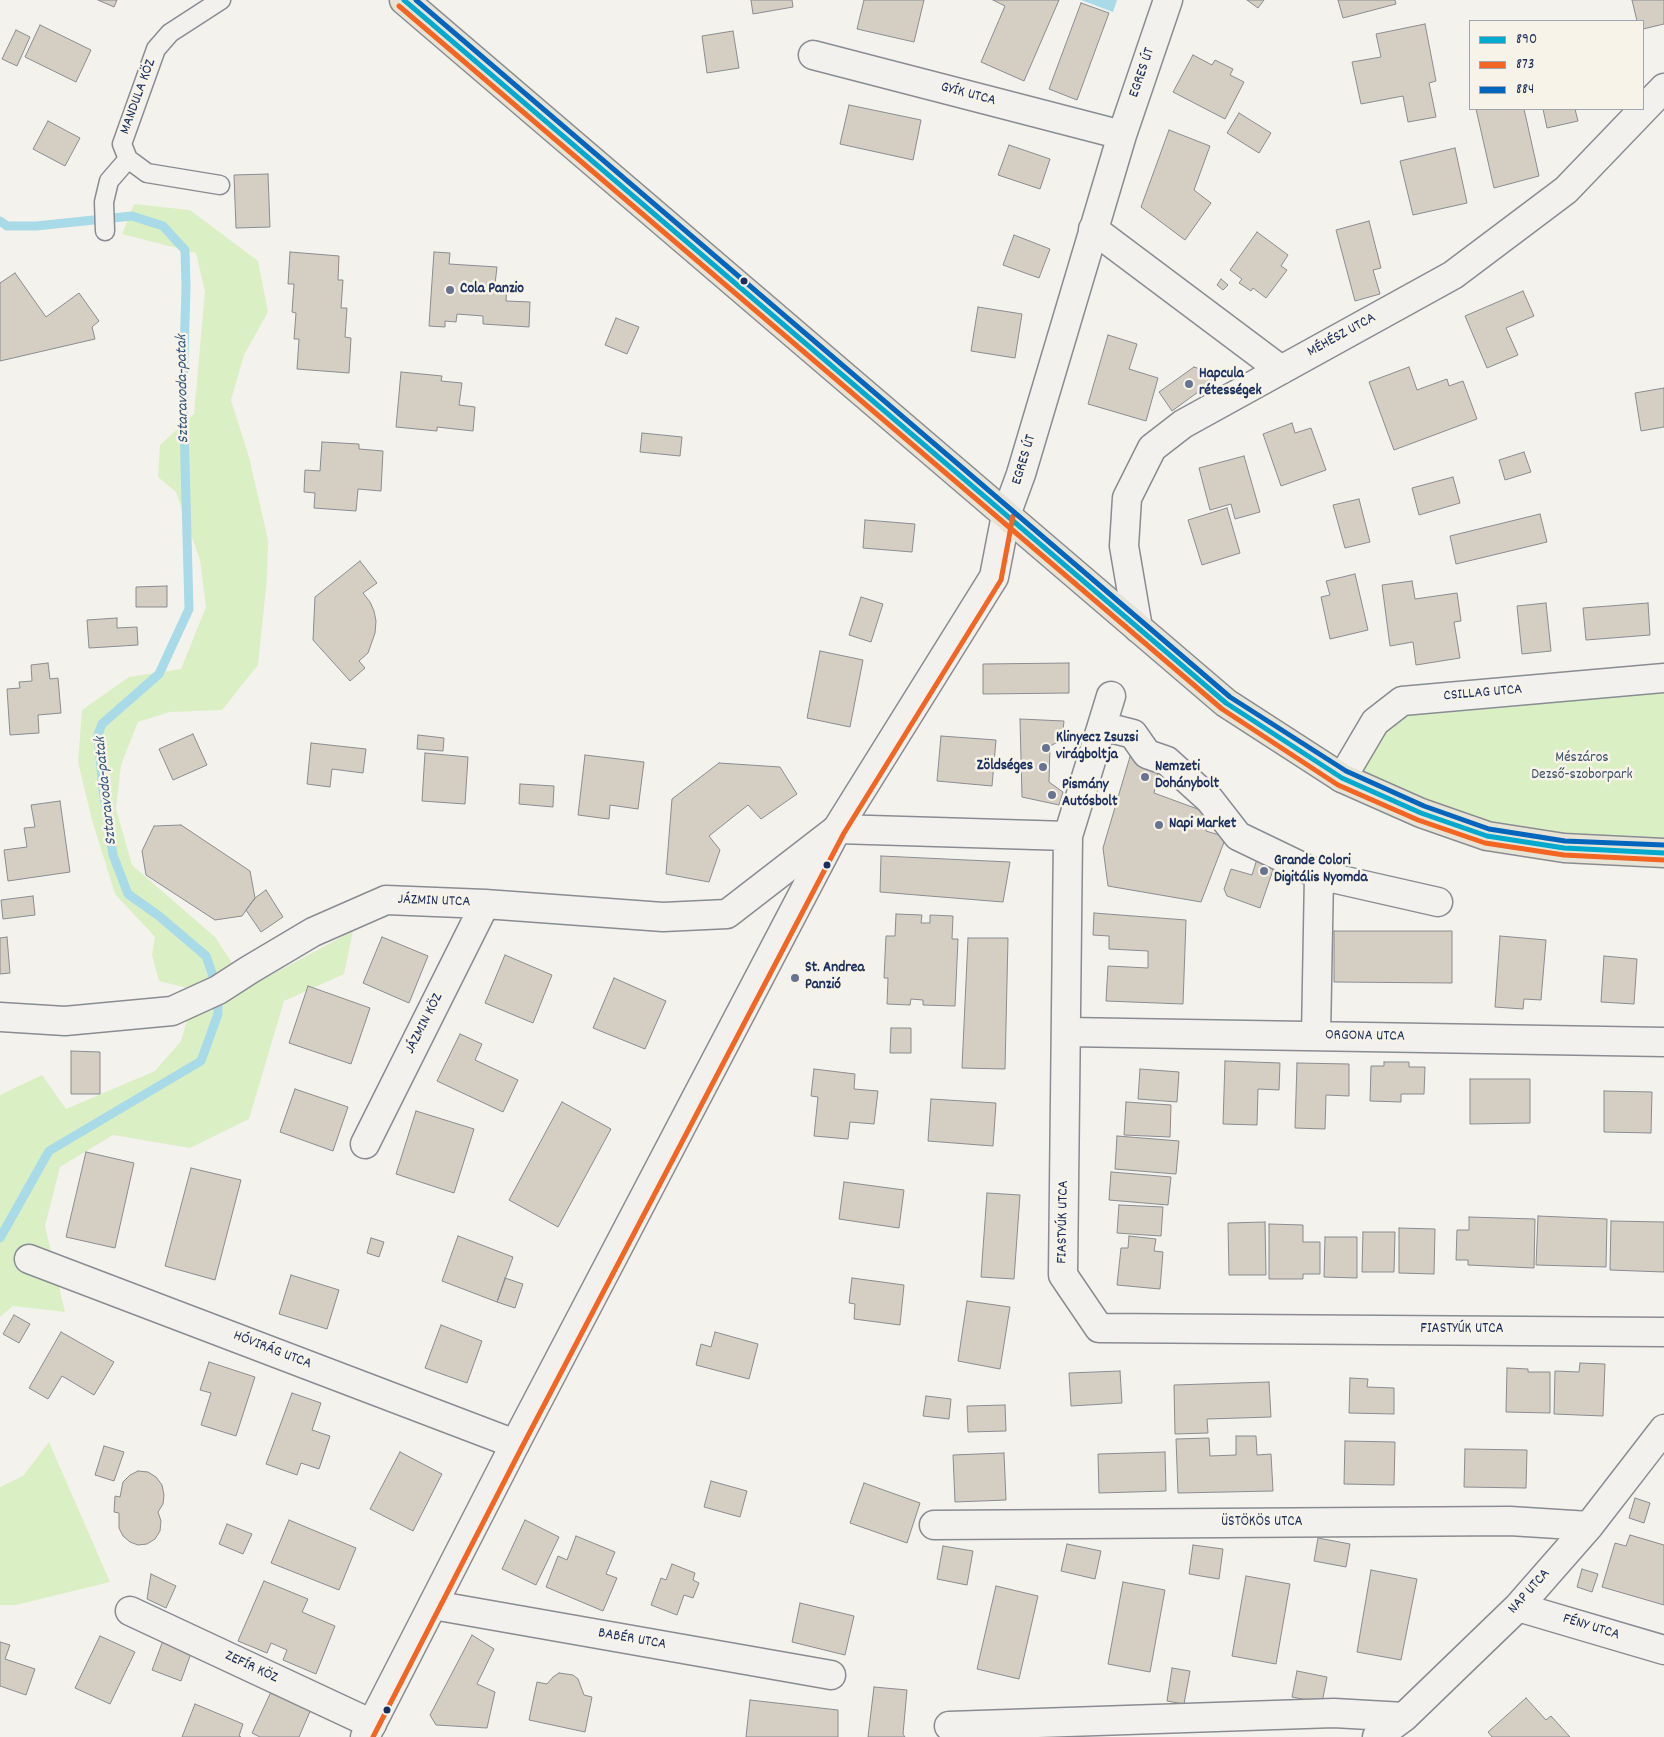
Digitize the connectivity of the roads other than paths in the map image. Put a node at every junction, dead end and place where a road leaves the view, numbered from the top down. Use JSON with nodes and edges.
{"nodes":[{"id":1,"x":221,"y":0,"type":"edge"},
{"id":2,"x":404,"y":0,"type":"edge"},
{"id":3,"x":1168,"y":0,"type":"edge"},
{"id":4,"x":813,"y":55,"type":"dead end"},
{"id":5,"x":1664,"y":88,"type":"edge"},
{"id":6,"x":1644,"y":109,"type":"edge"},
{"id":7,"x":1643,"y":110,"type":"edge"},
{"id":8,"x":1122,"y":135,"type":"junction"},
{"id":9,"x":128,"y":159,"type":"junction"},
{"id":10,"x":220,"y":185,"type":"dead end"},
{"id":11,"x":1094,"y":229,"type":"junction"},
{"id":12,"x":106,"y":231,"type":"dead end"},
{"id":13,"x":1281,"y":370,"type":"junction"},
{"id":14,"x":1006,"y":516,"type":"junction"},
{"id":15,"x":1138,"y":628,"type":"junction"},
{"id":16,"x":1664,"y":678,"type":"edge"},
{"id":17,"x":1111,"y":696,"type":"dead end"},
{"id":18,"x":1102,"y":726,"type":"junction"},
{"id":19,"x":1342,"y":778,"type":"junction"},
{"id":20,"x":837,"y":830,"type":"junction"},
{"id":21,"x":1068,"y":836,"type":"junction"},
{"id":22,"x":1664,"y":853,"type":"edge"},
{"id":23,"x":1319,"y":875,"type":"junction"},
{"id":24,"x":1438,"y":902,"type":"dead end"},
{"id":25,"x":485,"y":904,"type":"junction"},
{"id":26,"x":0,"y":1017,"type":"edge"},
{"id":27,"x":1067,"y":1032,"type":"junction"},
{"id":28,"x":1316,"y":1036,"type":"junction"},
{"id":29,"x":1664,"y":1042,"type":"edge"},
{"id":30,"x":365,"y":1144,"type":"dead end"},
{"id":31,"x":29,"y":1259,"type":"dead end"},
{"id":32,"x":1664,"y":1332,"type":"edge"},
{"id":33,"x":1664,"y":1429,"type":"edge"},
{"id":34,"x":515,"y":1444,"type":"junction"},
{"id":35,"x":934,"y":1525,"type":"dead end"},
{"id":36,"x":1589,"y":1526,"type":"junction"},
{"id":37,"x":433,"y":1605,"type":"junction"},
{"id":38,"x":1518,"y":1607,"type":"junction"},
{"id":39,"x":130,"y":1612,"type":"dead end"},
{"id":40,"x":1664,"y":1650,"type":"edge"},
{"id":41,"x":830,"y":1675,"type":"dead end"},
{"id":42,"x":1404,"y":1717,"type":"junction"},
{"id":43,"x":949,"y":1726,"type":"dead end"},
{"id":44,"x":369,"y":1730,"type":"edge"},
{"id":45,"x":1377,"y":1737,"type":"edge"}],
"edges":[{"from":1,"to":9,"type":"lane","name":"MANDULA KÖZ"},
{"from":2,"to":14,"type":"main road"},
{"from":3,"to":8,"type":"street","name":"EGRES ÚT"},
{"from":4,"to":8,"type":"street","name":"GYÍK UTCA"},
{"from":5,"to":6,"type":"street","name":"MÉHÉSZ UTCA"},
{"from":7,"to":13,"type":"street","name":"MÉHÉSZ UTCA"},
{"from":8,"to":11,"type":"street","name":"EGRES ÚT"},
{"from":9,"to":10,"type":"lane"},
{"from":9,"to":12,"type":"lane"},
{"from":11,"to":13,"type":"street"},
{"from":11,"to":14,"type":"street","name":"EGRES ÚT"},
{"from":13,"to":15,"type":"street","name":"MÉHÉSZ UTCA"},
{"from":14,"to":15,"type":"main road"},
{"from":14,"to":20,"type":"street","name":"EGRES ÚT"},
{"from":15,"to":19,"type":"main road"},
{"from":16,"to":19,"type":"street","name":"CSILLAG UTCA"},
{"from":17,"to":18,"type":"street","name":"FIASTYÚK UTCA"},
{"from":18,"to":21,"type":"street","name":"FIASTYÚK UTCA"},
{"from":18,"to":23,"type":"street"},
{"from":19,"to":22,"type":"main road"},
{"from":20,"to":21,"type":"street"},
{"from":20,"to":25,"type":"street","name":"JÁZMIN UTCA"},
{"from":20,"to":34,"type":"street","name":"EGRES ÚT"},
{"from":21,"to":27,"type":"street","name":"FIASTYÚK UTCA"},
{"from":23,"to":24,"type":"street"},
{"from":23,"to":28,"type":"street"},
{"from":25,"to":26,"type":"street","name":"JÁZMIN UTCA"},
{"from":25,"to":30,"type":"street","name":"JÁZMIN KÖZ"},
{"from":27,"to":28,"type":"street","name":"ORGONA UTCA"},
{"from":27,"to":32,"type":"street","name":"FIASTYÚK UTCA"},
{"from":28,"to":29,"type":"street","name":"ORGONA UTCA"},
{"from":31,"to":34,"type":"street","name":"HÓVIRÁG UTCA"},
{"from":33,"to":36,"type":"street","name":"NAP UTCA"},
{"from":34,"to":37,"type":"street","name":"EGRES ÚT"},
{"from":35,"to":36,"type":"street","name":"ÜSTÖKÖS UTCA"},
{"from":36,"to":38,"type":"street","name":"NAP UTCA"},
{"from":37,"to":41,"type":"street","name":"BABÉR UTCA"},
{"from":37,"to":44,"type":"street","name":"EGRES ÚT"},
{"from":38,"to":40,"type":"street","name":"FÉNY UTCA"},
{"from":38,"to":42,"type":"street","name":"NAP UTCA"},
{"from":39,"to":44,"type":"street","name":"ZEFÍR KÖZ"},
{"from":42,"to":43,"type":"street"},
{"from":42,"to":45,"type":"street","name":"NAP UTCA"}]}
